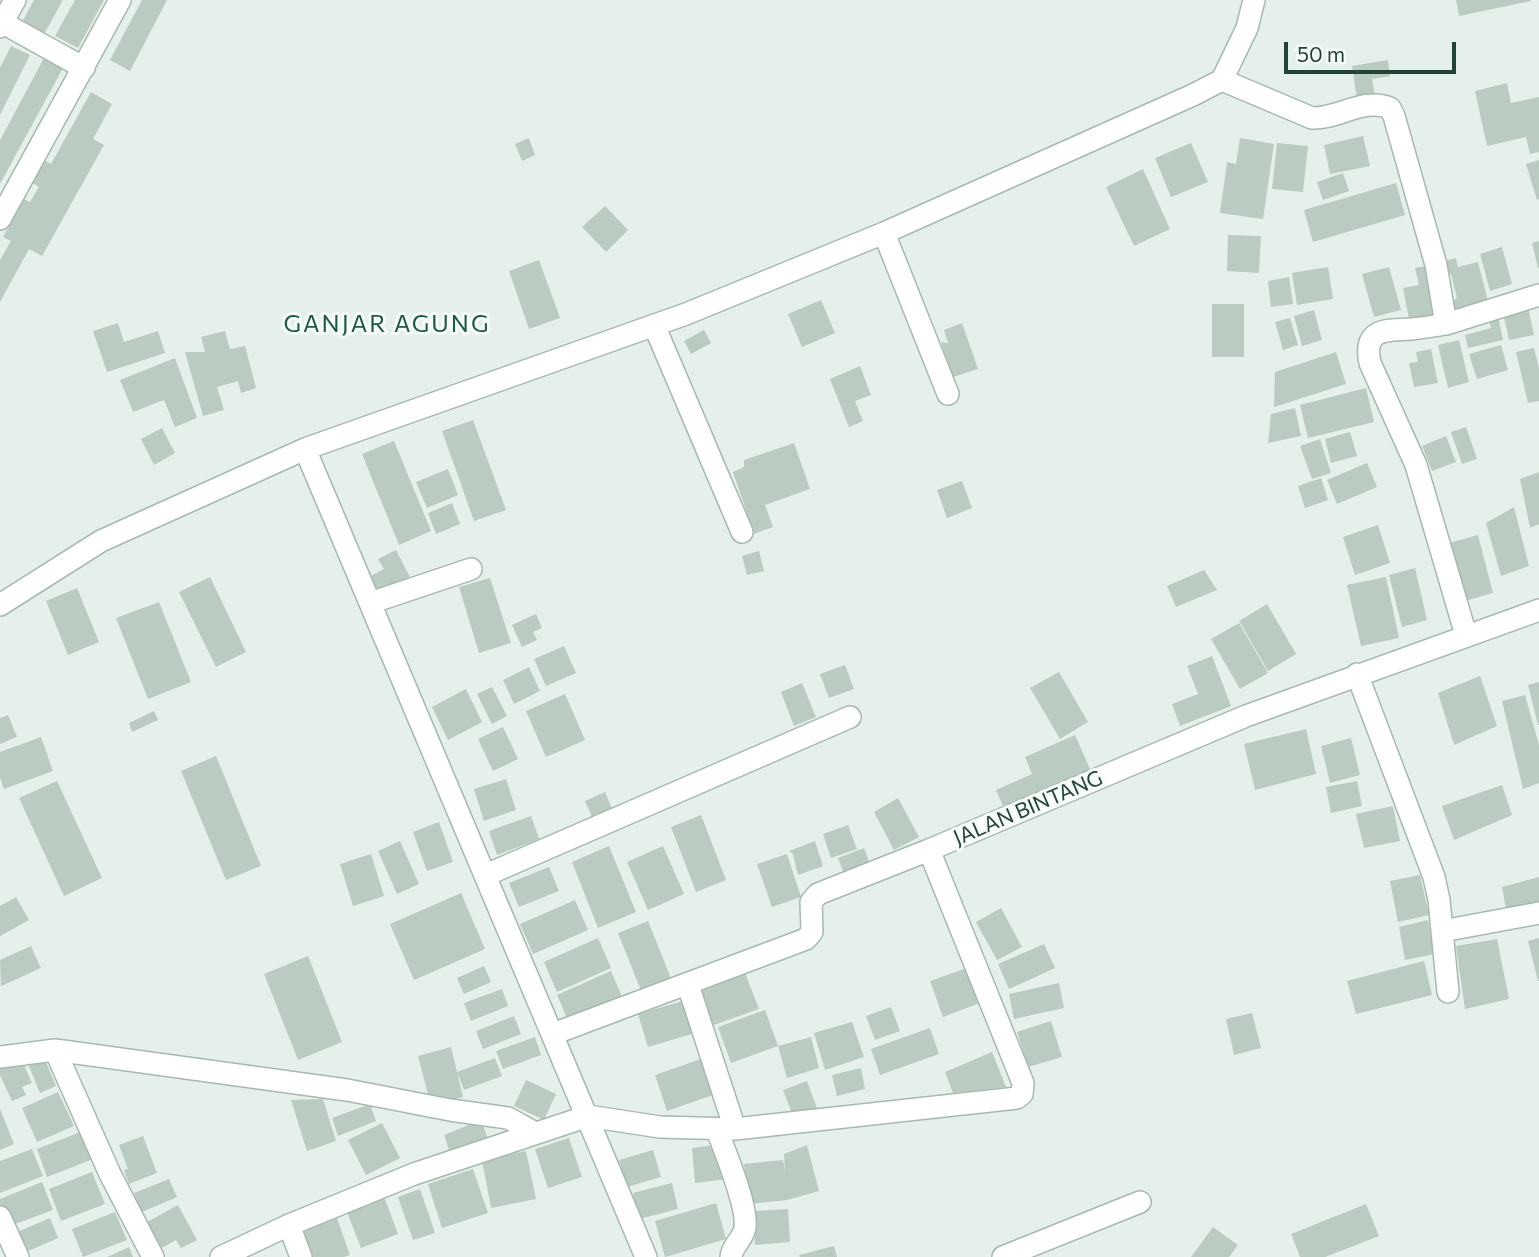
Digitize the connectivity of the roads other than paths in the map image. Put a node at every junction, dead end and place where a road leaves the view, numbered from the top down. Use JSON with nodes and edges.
{"nodes":[{"id":1,"x":15,"y":0,"type":"edge"},
{"id":2,"x":120,"y":0,"type":"edge"},
{"id":3,"x":1254,"y":0,"type":"edge"},
{"id":4,"x":1,"y":25,"type":"edge"},
{"id":5,"x":84,"y":68,"type":"junction"},
{"id":6,"x":1222,"y":80,"type":"junction"},
{"id":7,"x":0,"y":219,"type":"edge"},
{"id":8,"x":884,"y":233,"type":"junction"},
{"id":9,"x":1539,"y":295,"type":"edge"},
{"id":10,"x":1446,"y":324,"type":"junction"},
{"id":11,"x":654,"y":325,"type":"junction"},
{"id":12,"x":948,"y":394,"type":"dead end"},
{"id":13,"x":305,"y":449,"type":"junction"},
{"id":14,"x":742,"y":533,"type":"dead end"},
{"id":15,"x":471,"y":569,"type":"dead end"},
{"id":16,"x":370,"y":603,"type":"junction"},
{"id":17,"x":0,"y":605,"type":"edge"},
{"id":18,"x":1539,"y":610,"type":"edge"},
{"id":19,"x":1466,"y":635,"type":"junction"},
{"id":20,"x":1357,"y":674,"type":"junction"},
{"id":21,"x":850,"y":717,"type":"dead end"},
{"id":22,"x":929,"y":850,"type":"junction"},
{"id":23,"x":486,"y":874,"type":"junction"},
{"id":24,"x":1539,"y":913,"type":"edge"},
{"id":25,"x":1442,"y":931,"type":"junction"},
{"id":26,"x":688,"y":985,"type":"junction"},
{"id":27,"x":1448,"y":992,"type":"dead end"},
{"id":28,"x":554,"y":1034,"type":"junction"},
{"id":29,"x":55,"y":1050,"type":"junction"},
{"id":30,"x":2,"y":1052,"type":"edge"},
{"id":31,"x":588,"y":1116,"type":"junction"},
{"id":32,"x":726,"y":1129,"type":"junction"},
{"id":33,"x":536,"y":1133,"type":"junction"},
{"id":34,"x":1140,"y":1202,"type":"dead end"},
{"id":35,"x":0,"y":1217,"type":"edge"},
{"id":36,"x":289,"y":1225,"type":"junction"},
{"id":37,"x":18,"y":1257,"type":"edge"},
{"id":38,"x":153,"y":1257,"type":"edge"},
{"id":39,"x":221,"y":1257,"type":"edge"},
{"id":40,"x":301,"y":1257,"type":"edge"},
{"id":41,"x":646,"y":1257,"type":"edge"},
{"id":42,"x":731,"y":1257,"type":"edge"},
{"id":43,"x":1003,"y":1257,"type":"edge"}],
"edges":[{"from":1,"to":4,"type":"street"},
{"from":2,"to":5,"type":"street"},
{"from":3,"to":6,"type":"street"},
{"from":4,"to":5,"type":"street"},
{"from":5,"to":7,"type":"street"},
{"from":6,"to":8,"type":"street"},
{"from":6,"to":10,"type":"street"},
{"from":8,"to":11,"type":"street"},
{"from":8,"to":12,"type":"street"},
{"from":9,"to":10,"type":"street"},
{"from":10,"to":19,"type":"street"},
{"from":11,"to":13,"type":"street"},
{"from":11,"to":14,"type":"street"},
{"from":13,"to":16,"type":"street"},
{"from":13,"to":17,"type":"street"},
{"from":15,"to":16,"type":"street"},
{"from":16,"to":23,"type":"street"},
{"from":18,"to":19,"type":"street","name":"JALAN BINTANG"},
{"from":19,"to":20,"type":"street","name":"JALAN BINTANG"},
{"from":20,"to":22,"type":"street","name":"JALAN BINTANG"},
{"from":20,"to":25,"type":"street"},
{"from":21,"to":23,"type":"street"},
{"from":22,"to":26,"type":"street","name":"JALAN BINTANG"},
{"from":22,"to":32,"type":"street"},
{"from":23,"to":28,"type":"street"},
{"from":24,"to":25,"type":"street"},
{"from":25,"to":27,"type":"street"},
{"from":26,"to":28,"type":"street","name":"JALAN BINTANG"},
{"from":26,"to":32,"type":"street"},
{"from":28,"to":31,"type":"street"},
{"from":29,"to":30,"type":"street"},
{"from":29,"to":33,"type":"street"},
{"from":29,"to":38,"type":"street"},
{"from":31,"to":32,"type":"street"},
{"from":31,"to":33,"type":"street"},
{"from":31,"to":41,"type":"street"},
{"from":32,"to":42,"type":"street"},
{"from":33,"to":36,"type":"street"},
{"from":34,"to":43,"type":"street"},
{"from":35,"to":37,"type":"street"},
{"from":36,"to":39,"type":"street"},
{"from":36,"to":40,"type":"street"}]}
